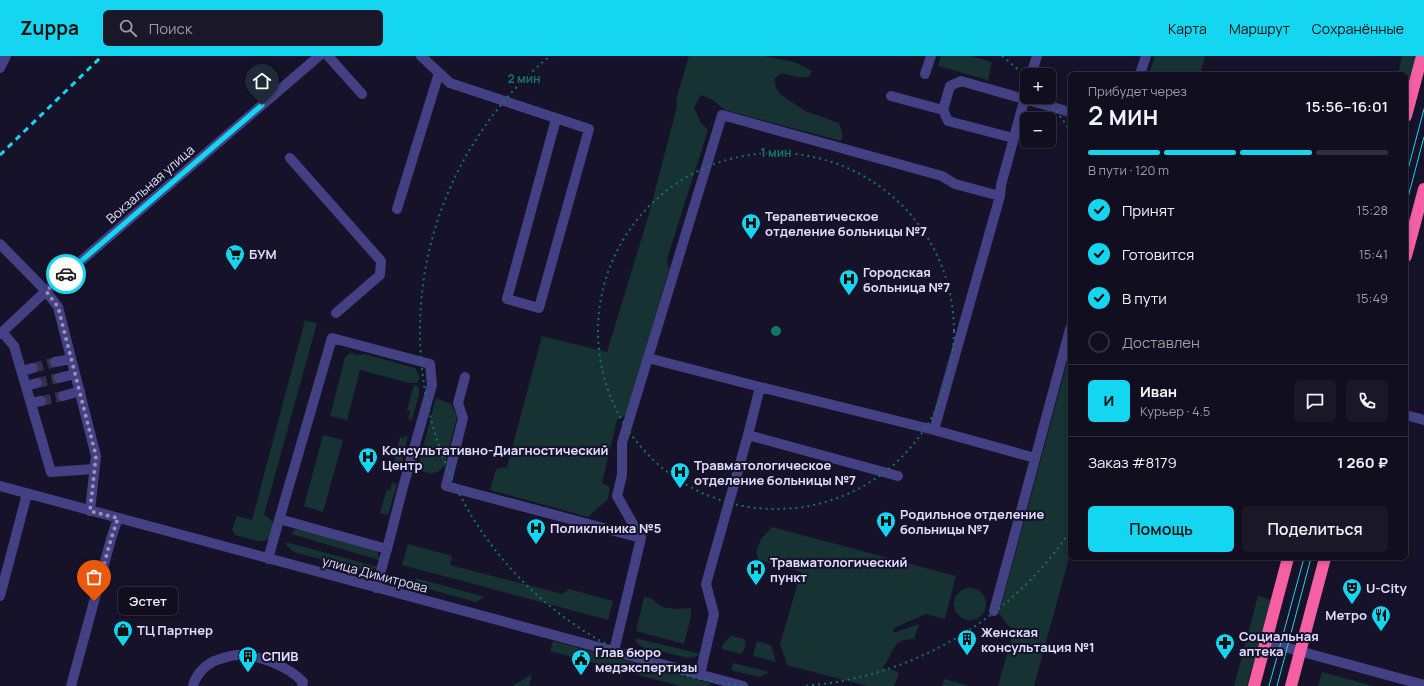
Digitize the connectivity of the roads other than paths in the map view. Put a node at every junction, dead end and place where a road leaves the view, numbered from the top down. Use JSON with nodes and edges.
{"nodes":[{"id":1,"x":6,"y":56,"type":"edge"},
{"id":2,"x":319,"y":56,"type":"edge"},
{"id":3,"x":328,"y":56,"type":"edge"},
{"id":4,"x":421,"y":56,"type":"edge"},
{"id":5,"x":930,"y":56,"type":"edge"},
{"id":6,"x":1037,"y":56,"type":"edge"},
{"id":7,"x":1146,"y":56,"type":"edge"},
{"id":8,"x":1422,"y":56,"type":"edge"},
{"id":9,"x":0,"y":68,"type":"edge"},
{"id":10,"x":1033,"y":68,"type":"edge"},
{"id":11,"x":1141,"y":72,"type":"edge"},
{"id":12,"x":439,"y":73,"type":"junction"},
{"id":13,"x":925,"y":74,"type":"dead end"},
{"id":14,"x":362,"y":94,"type":"dead end"},
{"id":15,"x":1020,"y":94,"type":"edge"},
{"id":16,"x":891,"y":96,"type":"dead end"},
{"id":17,"x":1023,"y":104,"type":"edge"},
{"id":18,"x":1049,"y":104,"type":"edge"},
{"id":19,"x":1408,"y":108,"type":"edge"},
{"id":20,"x":943,"y":110,"type":"junction"},
{"id":21,"x":1068,"y":111,"type":"edge"},
{"id":22,"x":556,"y":119,"type":"junction"},
{"id":23,"x":1013,"y":138,"type":"junction"},
{"id":24,"x":290,"y":158,"type":"dead end"},
{"id":25,"x":1424,"y":189,"type":"edge"},
{"id":26,"x":1000,"y":196,"type":"junction"},
{"id":27,"x":397,"y":209,"type":"dead end"},
{"id":28,"x":0,"y":244,"type":"edge"},
{"id":29,"x":1408,"y":249,"type":"edge"},
{"id":30,"x":46,"y":291,"type":"junction"},
{"id":31,"x":336,"y":313,"type":"dead end"},
{"id":32,"x":1,"y":333,"type":"edge"},
{"id":33,"x":1068,"y":336,"type":"edge"},
{"id":34,"x":71,"y":358,"type":"junction"},
{"id":35,"x":648,"y":358,"type":"junction"},
{"id":36,"x":55,"y":362,"type":"tunnel mouth"},
{"id":37,"x":33,"y":368,"type":"tunnel mouth"},
{"id":38,"x":22,"y":371,"type":"junction"},
{"id":39,"x":75,"y":374,"type":"junction"},
{"id":40,"x":465,"y":377,"type":"dead end"},
{"id":41,"x":58,"y":378,"type":"tunnel mouth"},
{"id":42,"x":37,"y":383,"type":"tunnel mouth"},
{"id":43,"x":26,"y":386,"type":"junction"},
{"id":44,"x":760,"y":387,"type":"junction"},
{"id":45,"x":80,"y":392,"type":"junction"},
{"id":46,"x":63,"y":396,"type":"tunnel mouth"},
{"id":47,"x":1408,"y":416,"type":"edge"},
{"id":48,"x":1424,"y":420,"type":"edge"},
{"id":49,"x":934,"y":430,"type":"junction"},
{"id":50,"x":748,"y":435,"type":"junction"},
{"id":51,"x":1035,"y":458,"type":"junction"},
{"id":52,"x":94,"y":469,"type":"junction"},
{"id":53,"x":898,"y":476,"type":"dead end"},
{"id":54,"x":0,"y":486,"type":"edge"},
{"id":55,"x":27,"y":494,"type":"junction"},
{"id":56,"x":90,"y":511,"type":"junction"},
{"id":57,"x":118,"y":518,"type":"junction"},
{"id":58,"x":279,"y":519,"type":"junction"},
{"id":59,"x":642,"y":538,"type":"junction"},
{"id":60,"x":387,"y":549,"type":"junction"},
{"id":61,"x":268,"y":558,"type":"junction"},
{"id":62,"x":1287,"y":560,"type":"edge"},
{"id":63,"x":1324,"y":560,"type":"edge"},
{"id":64,"x":4,"y":568,"type":"edge"},
{"id":65,"x":376,"y":588,"type":"junction"},
{"id":66,"x":0,"y":596,"type":"edge"},
{"id":67,"x":994,"y":611,"type":"dead end"},
{"id":68,"x":1266,"y":642,"type":"junction"},
{"id":69,"x":614,"y":651,"type":"junction"},
{"id":70,"x":1300,"y":652,"type":"junction"},
{"id":71,"x":700,"y":674,"type":"junction"},
{"id":72,"x":739,"y":685,"type":"edge"},
{"id":73,"x":1424,"y":685,"type":"edge"},
{"id":74,"x":71,"y":686,"type":"edge"},
{"id":75,"x":193,"y":686,"type":"edge"},
{"id":76,"x":302,"y":686,"type":"edge"},
{"id":77,"x":1254,"y":686,"type":"edge"},
{"id":78,"x":1291,"y":686,"type":"edge"}],
"edges":[{"from":1,"to":9,"type":"street"},
{"from":2,"to":30,"type":"street","name":"Вокзальная улица"},
{"from":3,"to":14,"type":"street"},
{"from":4,"to":12,"type":"street"},
{"from":5,"to":13,"type":"street"},
{"from":6,"to":10,"type":"street"},
{"from":7,"to":11,"type":"street"},
{"from":8,"to":19,"type":"highway"},
{"from":12,"to":22,"type":"street"},
{"from":12,"to":27,"type":"street"},
{"from":15,"to":20,"type":"street"},
{"from":16,"to":20,"type":"street"},
{"from":17,"to":23,"type":"street"},
{"from":18,"to":21,"type":"street"},
{"from":20,"to":23,"type":"street"},
{"from":22,"to":22,"type":"street"},
{"from":23,"to":26,"type":"street"},
{"from":24,"to":31,"type":"street"},
{"from":25,"to":29,"type":"highway"},
{"from":26,"to":35,"type":"street"},
{"from":26,"to":49,"type":"street"},
{"from":28,"to":30,"type":"street"},
{"from":30,"to":32,"type":"street","name":"Вокзальная улица"},
{"from":30,"to":34,"type":"street"},
{"from":32,"to":38,"type":"street"},
{"from":33,"to":51,"type":"street"},
{"from":34,"to":36,"type":"street"},
{"from":34,"to":39,"type":"street"},
{"from":35,"to":44,"type":"street"},
{"from":35,"to":59,"type":"street"},
{"from":37,"to":38,"type":"street"},
{"from":38,"to":43,"type":"street"},
{"from":39,"to":41,"type":"street"},
{"from":39,"to":45,"type":"street"},
{"from":40,"to":59,"type":"street"},
{"from":42,"to":43,"type":"street"},
{"from":43,"to":52,"type":"street"},
{"from":44,"to":49,"type":"street"},
{"from":44,"to":50,"type":"street"},
{"from":45,"to":46,"type":"street"},
{"from":45,"to":52,"type":"street"},
{"from":47,"to":48,"type":"street"},
{"from":49,"to":51,"type":"street"},
{"from":50,"to":53,"type":"street"},
{"from":50,"to":71,"type":"street"},
{"from":51,"to":67,"type":"street"},
{"from":52,"to":56,"type":"street"},
{"from":54,"to":55,"type":"street","name":"улица Димитрова"},
{"from":55,"to":56,"type":"street","name":"улица Димитрова"},
{"from":55,"to":64,"type":"street"},
{"from":56,"to":57,"type":"street","name":"улица Димитрова"},
{"from":57,"to":61,"type":"street","name":"улица Димитрова"},
{"from":57,"to":74,"type":"street"},
{"from":58,"to":60,"type":"street"},
{"from":58,"to":60,"type":"street"},
{"from":58,"to":61,"type":"street"},
{"from":59,"to":69,"type":"street"},
{"from":60,"to":65,"type":"street"},
{"from":61,"to":65,"type":"street","name":"улица Димитрова"},
{"from":62,"to":68,"type":"highway"},
{"from":63,"to":70,"type":"highway"},
{"from":64,"to":66,"type":"street"},
{"from":65,"to":69,"type":"street","name":"улица Димитрова"},
{"from":68,"to":70,"type":"street"},
{"from":68,"to":77,"type":"highway"},
{"from":69,"to":71,"type":"street","name":"улица Димитрова"},
{"from":70,"to":73,"type":"street"},
{"from":70,"to":78,"type":"highway"},
{"from":71,"to":72,"type":"street","name":"улица Димитрова"},
{"from":75,"to":76,"type":"street"}]}
